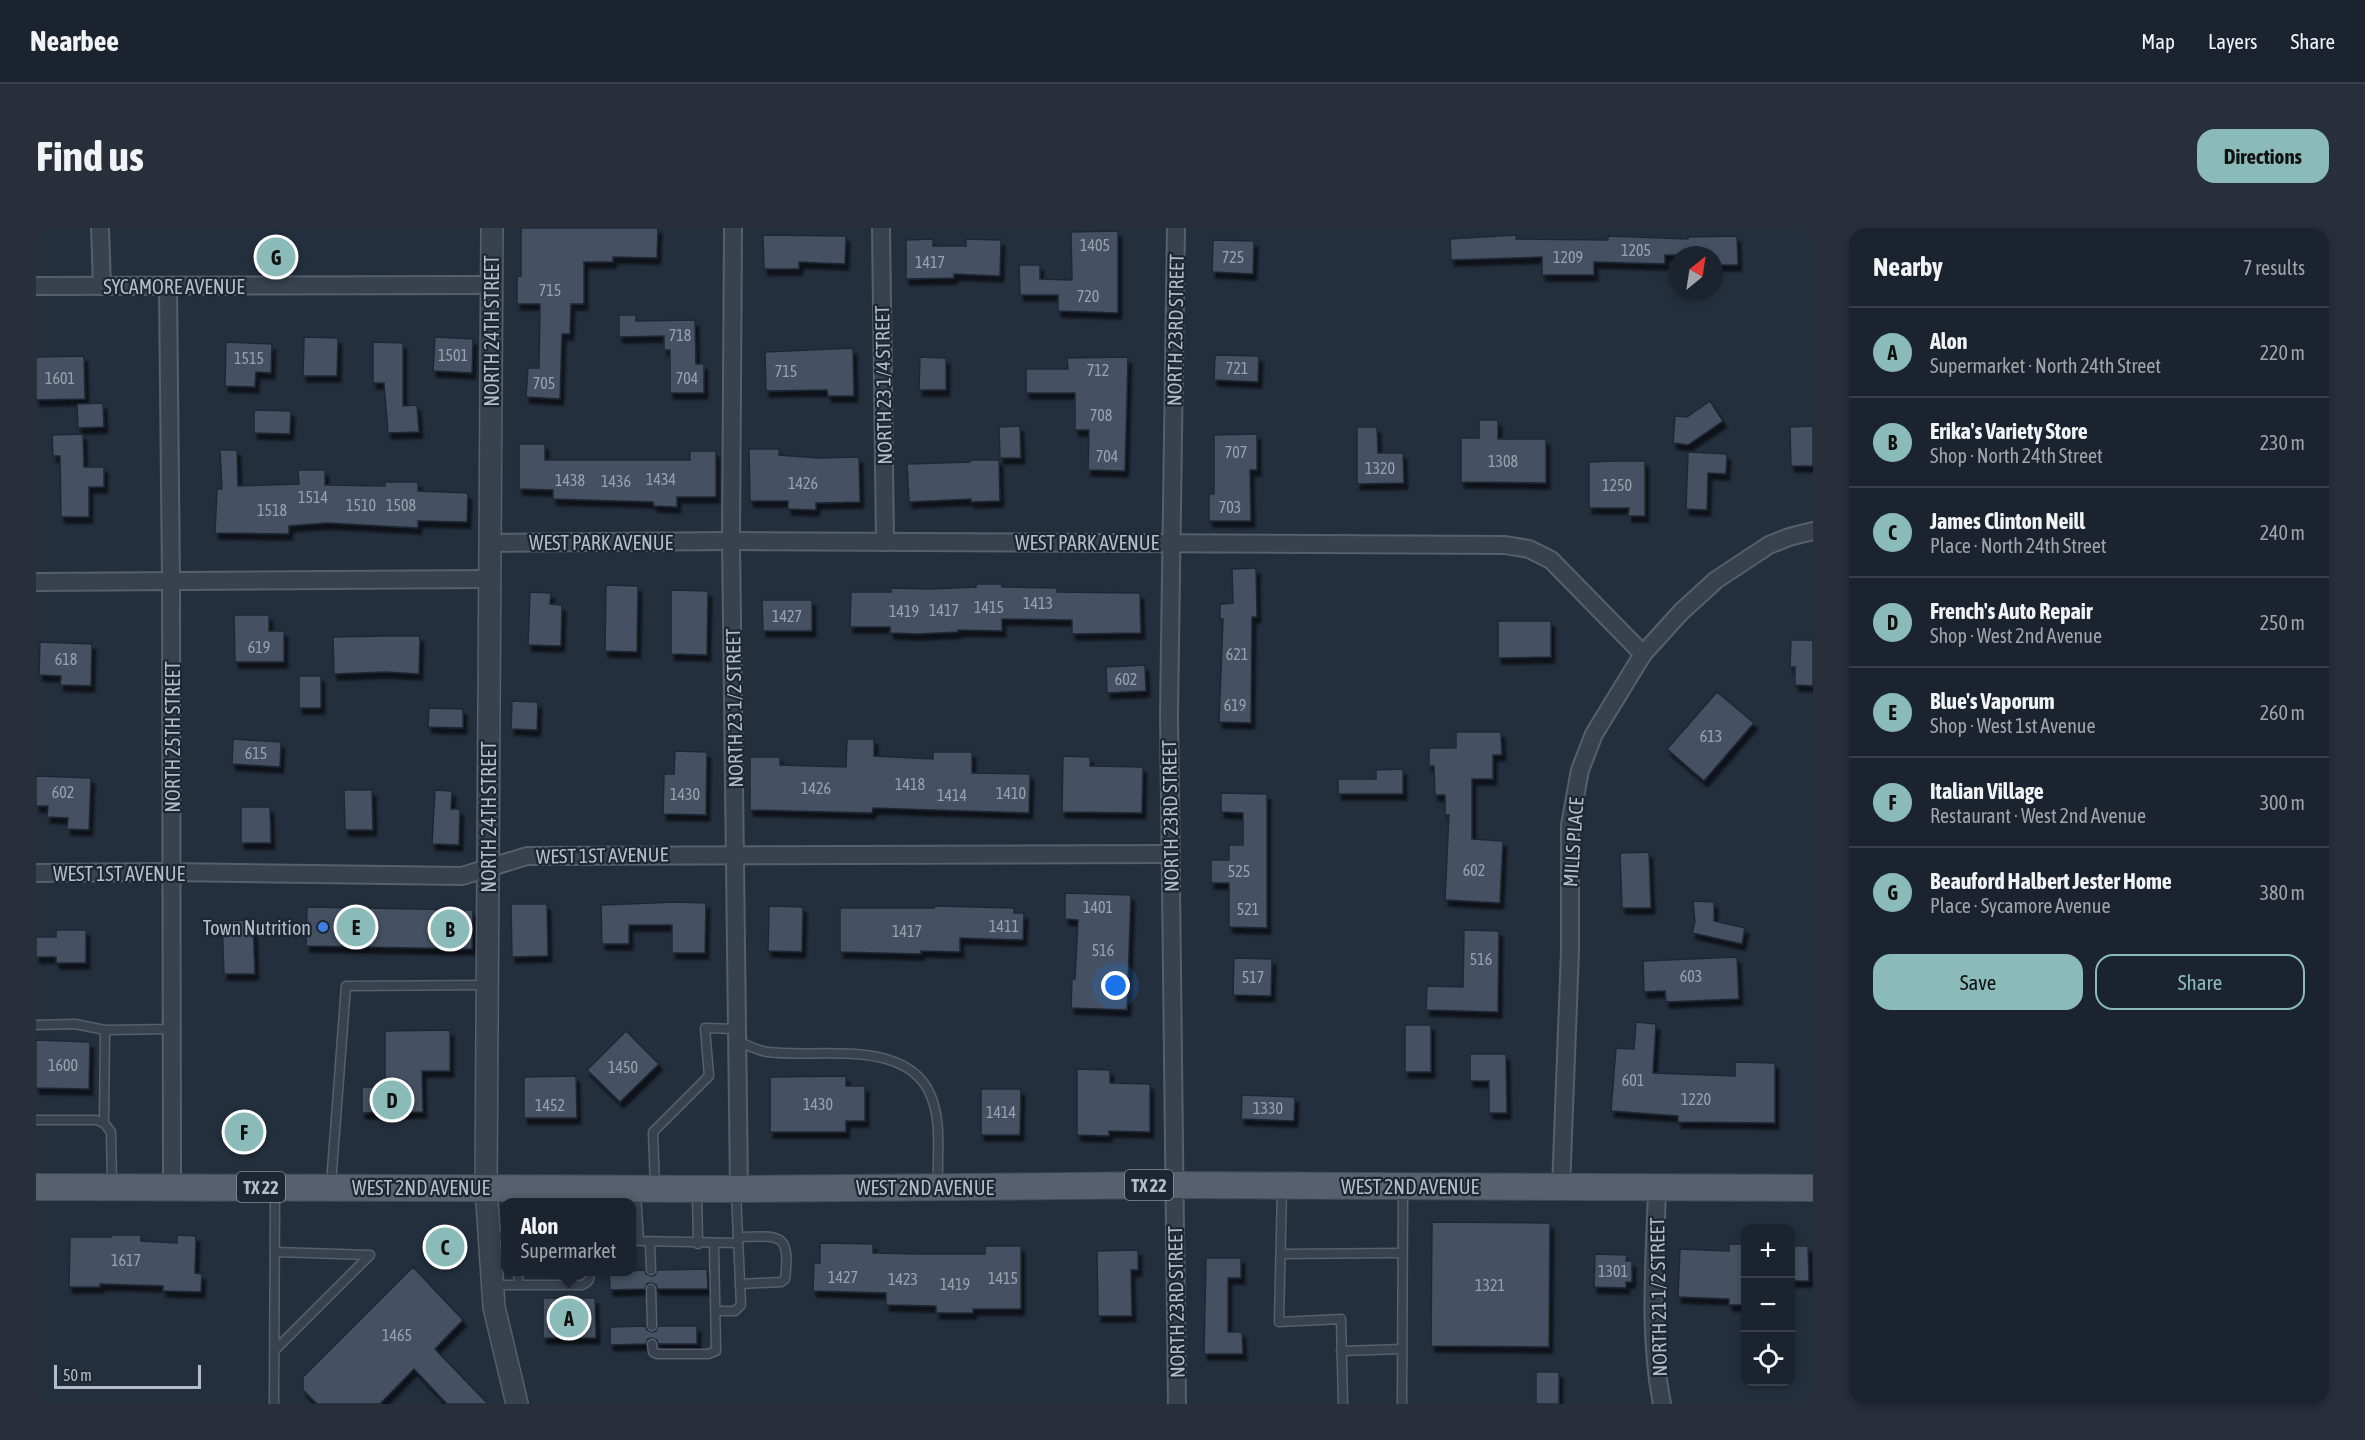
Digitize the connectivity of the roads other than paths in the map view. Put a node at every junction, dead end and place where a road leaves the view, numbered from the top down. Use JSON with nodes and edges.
{"nodes":[{"id":1,"x":100,"y":228,"type":"edge"},
{"id":2,"x":492,"y":228,"type":"edge"},
{"id":3,"x":733,"y":228,"type":"edge"},
{"id":4,"x":881,"y":228,"type":"edge"},
{"id":5,"x":1176,"y":228,"type":"edge"},
{"id":6,"x":491,"y":285,"type":"junction"},
{"id":7,"x":36,"y":286,"type":"edge"},
{"id":8,"x":102,"y":286,"type":"junction"},
{"id":9,"x":168,"y":287,"type":"junction"},
{"id":10,"x":1813,"y":531,"type":"edge"},
{"id":11,"x":731,"y":541,"type":"junction"},
{"id":12,"x":885,"y":542,"type":"junction"},
{"id":13,"x":1172,"y":542,"type":"junction"},
{"id":14,"x":489,"y":543,"type":"junction"},
{"id":15,"x":489,"y":579,"type":"junction"},
{"id":16,"x":171,"y":581,"type":"junction"},
{"id":17,"x":36,"y":582,"type":"edge"},
{"id":18,"x":1643,"y":654,"type":"junction"},
{"id":19,"x":736,"y":854,"type":"junction"},
{"id":20,"x":1170,"y":854,"type":"junction"},
{"id":21,"x":487,"y":869,"type":"junction"},
{"id":22,"x":172,"y":872,"type":"junction"},
{"id":23,"x":36,"y":873,"type":"edge"},
{"id":24,"x":487,"y":985,"type":"junction"},
{"id":25,"x":36,"y":1025,"type":"edge"},
{"id":26,"x":172,"y":1029,"type":"junction"},
{"id":27,"x":105,"y":1030,"type":"junction"},
{"id":28,"x":738,"y":1035,"type":"junction"},
{"id":29,"x":36,"y":1120,"type":"edge"},
{"id":30,"x":104,"y":1123,"type":"junction"},
{"id":31,"x":1175,"y":1185,"type":"junction"},
{"id":32,"x":1282,"y":1185,"type":"junction"},
{"id":33,"x":1403,"y":1186,"type":"junction"},
{"id":34,"x":36,"y":1187,"type":"edge"},
{"id":35,"x":112,"y":1187,"type":"junction"},
{"id":36,"x":172,"y":1187,"type":"junction"},
{"id":37,"x":275,"y":1187,"type":"junction"},
{"id":38,"x":331,"y":1187,"type":"junction"},
{"id":39,"x":938,"y":1187,"type":"junction"},
{"id":40,"x":486,"y":1188,"type":"junction"},
{"id":41,"x":645,"y":1188,"type":"junction"},
{"id":42,"x":697,"y":1188,"type":"junction"},
{"id":43,"x":1562,"y":1188,"type":"junction"},
{"id":44,"x":1813,"y":1188,"type":"edge"},
{"id":45,"x":737,"y":1189,"type":"junction"},
{"id":46,"x":1657,"y":1189,"type":"junction"},
{"id":47,"x":498,"y":1236,"type":"edge"},
{"id":48,"x":738,"y":1240,"type":"junction"},
{"id":49,"x":650,"y":1243,"type":"junction"},
{"id":50,"x":698,"y":1244,"type":"junction"},
{"id":51,"x":714,"y":1244,"type":"junction"},
{"id":52,"x":275,"y":1252,"type":"junction"},
{"id":53,"x":1402,"y":1253,"type":"junction"},
{"id":54,"x":1281,"y":1254,"type":"junction"},
{"id":55,"x":651,"y":1270,"type":"dead end"},
{"id":56,"x":518,"y":1276,"type":"edge"},
{"id":57,"x":590,"y":1276,"type":"edge"},
{"id":58,"x":740,"y":1284,"type":"junction"},
{"id":59,"x":492,"y":1285,"type":"junction"},
{"id":60,"x":519,"y":1285,"type":"junction"},
{"id":61,"x":651,"y":1289,"type":"dead end"},
{"id":62,"x":716,"y":1311,"type":"junction"},
{"id":63,"x":652,"y":1326,"type":"dead end"},
{"id":64,"x":653,"y":1348,"type":"dead end"},
{"id":65,"x":1402,"y":1349,"type":"junction"},
{"id":66,"x":274,"y":1350,"type":"junction"},
{"id":67,"x":1341,"y":1351,"type":"junction"},
{"id":68,"x":274,"y":1404,"type":"edge"},
{"id":69,"x":516,"y":1404,"type":"edge"},
{"id":70,"x":1177,"y":1404,"type":"edge"},
{"id":71,"x":1343,"y":1404,"type":"edge"},
{"id":72,"x":1401,"y":1404,"type":"edge"},
{"id":73,"x":1662,"y":1404,"type":"edge"}],
"edges":[{"from":1,"to":8,"type":"street"},
{"from":2,"to":6,"type":"street","name":"NORTH 24TH STREET"},
{"from":3,"to":11,"type":"street","name":"NORTH 23 1/2 STREET"},
{"from":4,"to":12,"type":"street","name":"NORTH 23 1/4 STREET"},
{"from":5,"to":13,"type":"street","name":"NORTH 23RD STREET"},
{"from":6,"to":9,"type":"street","name":"SYCAMORE AVENUE"},
{"from":6,"to":14,"type":"street","name":"NORTH 24TH STREET"},
{"from":7,"to":8,"type":"street","name":"SYCAMORE AVENUE"},
{"from":8,"to":9,"type":"street","name":"SYCAMORE AVENUE"},
{"from":9,"to":16,"type":"street","name":"NORTH 25TH STREET"},
{"from":10,"to":18,"type":"street","name":"MILLS PLACE"},
{"from":11,"to":12,"type":"street","name":"WEST PARK AVENUE"},
{"from":11,"to":14,"type":"street","name":"WEST PARK AVENUE"},
{"from":11,"to":19,"type":"street","name":"NORTH 23 1/2 STREET"},
{"from":12,"to":13,"type":"street","name":"WEST PARK AVENUE"},
{"from":13,"to":18,"type":"street","name":"WEST PARK AVENUE"},
{"from":13,"to":20,"type":"street","name":"NORTH 23RD STREET"},
{"from":14,"to":15,"type":"street","name":"NORTH 24TH STREET"},
{"from":15,"to":16,"type":"street"},
{"from":15,"to":21,"type":"street","name":"NORTH 24TH STREET"},
{"from":16,"to":17,"type":"street"},
{"from":16,"to":22,"type":"street","name":"NORTH 25TH STREET"},
{"from":18,"to":43,"type":"street","name":"MILLS PLACE"},
{"from":19,"to":20,"type":"street","name":"WEST 1ST AVENUE"},
{"from":19,"to":21,"type":"street","name":"WEST 1ST AVENUE"},
{"from":19,"to":28,"type":"street","name":"NORTH 23 1/2 STREET"},
{"from":20,"to":31,"type":"street","name":"NORTH 23RD STREET"},
{"from":21,"to":22,"type":"street","name":"WEST 1ST AVENUE"},
{"from":21,"to":24,"type":"street","name":"NORTH 24TH STREET"},
{"from":22,"to":23,"type":"street","name":"WEST 1ST AVENUE"},
{"from":22,"to":26,"type":"street","name":"NORTH 25TH STREET"},
{"from":24,"to":38,"type":"lane"},
{"from":24,"to":40,"type":"street","name":"NORTH 24TH STREET"},
{"from":25,"to":27,"type":"lane"},
{"from":26,"to":27,"type":"lane"},
{"from":26,"to":36,"type":"street","name":"NORTH 25TH STREET"},
{"from":27,"to":30,"type":"lane"},
{"from":28,"to":39,"type":"lane"},
{"from":28,"to":41,"type":"lane"},
{"from":28,"to":45,"type":"street","name":"NORTH 23 1/2 STREET"},
{"from":29,"to":30,"type":"lane"},
{"from":30,"to":35,"type":"lane"},
{"from":31,"to":32,"type":"main road","name":"WEST 2ND AVENUE","number":"TX 22"},
{"from":31,"to":39,"type":"main road","name":"WEST 2ND AVENUE","number":"TX 22"},
{"from":31,"to":70,"type":"street","name":"NORTH 23RD STREET"},
{"from":32,"to":33,"type":"main road","name":"WEST 2ND AVENUE","number":"TX 22"},
{"from":32,"to":54,"type":"lane"},
{"from":33,"to":43,"type":"main road","name":"WEST 2ND AVENUE","number":"TX 22"},
{"from":33,"to":53,"type":"lane"},
{"from":34,"to":35,"type":"main road","name":"WEST 2ND AVENUE","number":"TX 22"},
{"from":35,"to":36,"type":"main road","name":"WEST 2ND AVENUE","number":"TX 22"},
{"from":36,"to":37,"type":"main road","name":"WEST 2ND AVENUE","number":"TX 22"},
{"from":37,"to":38,"type":"main road","name":"WEST 2ND AVENUE","number":"TX 22"},
{"from":37,"to":52,"type":"lane"},
{"from":38,"to":40,"type":"main road","name":"WEST 2ND AVENUE","number":"TX 22"},
{"from":39,"to":45,"type":"main road","name":"WEST 2ND AVENUE","number":"TX 22"},
{"from":40,"to":41,"type":"main road","name":"WEST 2ND AVENUE","number":"TX 22"},
{"from":40,"to":47,"type":"street","name":"NORTH 24TH STREET"},
{"from":41,"to":42,"type":"main road","name":"WEST 2ND AVENUE","number":"TX 22"},
{"from":41,"to":49,"type":"lane"},
{"from":42,"to":45,"type":"main road","name":"WEST 2ND AVENUE","number":"TX 22"},
{"from":42,"to":50,"type":"lane"},
{"from":43,"to":46,"type":"main road","name":"WEST 2ND AVENUE","number":"TX 22"},
{"from":44,"to":46,"type":"main road","name":"WEST 2ND AVENUE","number":"TX 22"},
{"from":45,"to":48,"type":"lane"},
{"from":46,"to":73,"type":"street","name":"NORTH 21 1/2 STREET"},
{"from":47,"to":59,"type":"street","name":"NORTH 24TH STREET"},
{"from":48,"to":51,"type":"lane"},
{"from":48,"to":58,"type":"lane"},
{"from":48,"to":58,"type":"lane"},
{"from":49,"to":50,"type":"lane"},
{"from":49,"to":55,"type":"lane"},
{"from":50,"to":51,"type":"lane"},
{"from":51,"to":62,"type":"lane"},
{"from":52,"to":66,"type":"lane"},
{"from":52,"to":66,"type":"lane"},
{"from":53,"to":54,"type":"lane"},
{"from":53,"to":65,"type":"lane"},
{"from":54,"to":67,"type":"lane"},
{"from":56,"to":60,"type":"lane"},
{"from":57,"to":60,"type":"lane"},
{"from":58,"to":62,"type":"lane"},
{"from":59,"to":60,"type":"lane"},
{"from":59,"to":69,"type":"street","name":"NORTH 24TH STREET"},
{"from":61,"to":63,"type":"lane"},
{"from":62,"to":64,"type":"lane"},
{"from":65,"to":67,"type":"lane"},
{"from":65,"to":72,"type":"lane"},
{"from":66,"to":68,"type":"lane"},
{"from":67,"to":71,"type":"lane"}]}
